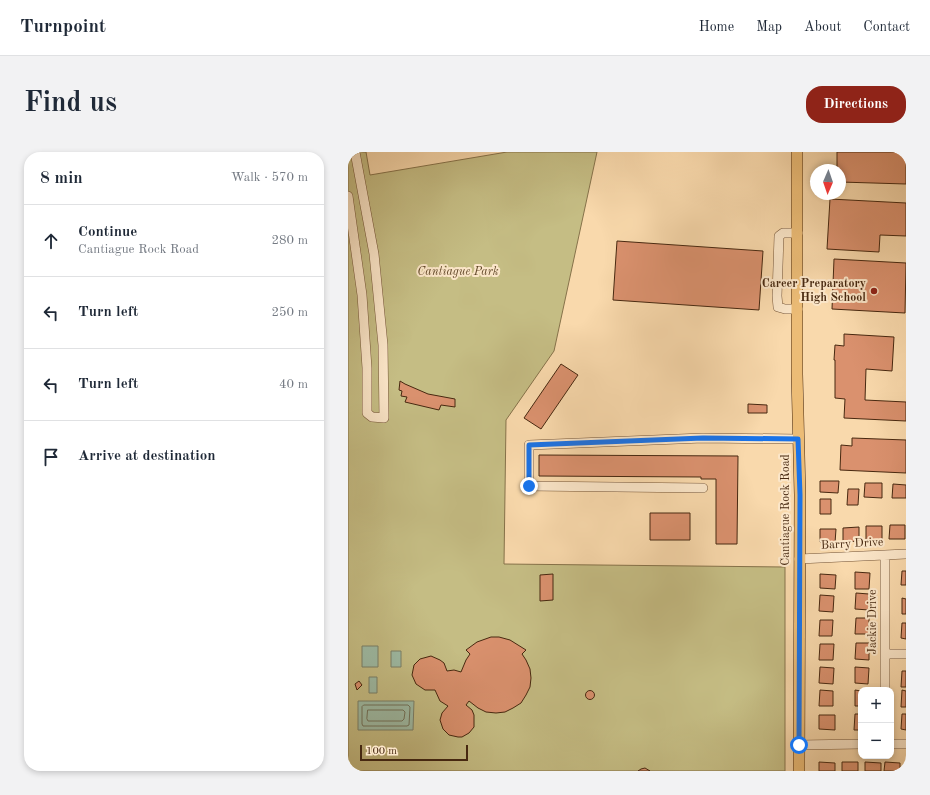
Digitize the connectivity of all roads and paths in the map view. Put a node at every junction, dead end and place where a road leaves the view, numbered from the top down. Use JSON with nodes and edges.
{"nodes":[{"id":1,"x":797,"y":152,"type":"edge"},
{"id":2,"x":353,"y":155,"type":"edge"},
{"id":3,"x":348,"y":196,"type":"edge"},
{"id":4,"x":798,"y":233,"type":"junction"},
{"id":5,"x":798,"y":309,"type":"junction"},
{"id":6,"x":798,"y":439,"type":"junction"},
{"id":7,"x":703,"y":488,"type":"dead end"},
{"id":8,"x":906,"y":554,"type":"edge"},
{"id":9,"x":885,"y":555,"type":"junction"},
{"id":10,"x":799,"y":559,"type":"junction"},
{"id":11,"x":885,"y":654,"type":"junction"},
{"id":12,"x":906,"y":654,"type":"edge"},
{"id":13,"x":885,"y":687,"type":"edge"},
{"id":14,"x":858,"y":744,"type":"edge"},
{"id":15,"x":894,"y":744,"type":"edge"},
{"id":16,"x":906,"y":744,"type":"edge"},
{"id":17,"x":799,"y":745,"type":"junction"},
{"id":18,"x":799,"y":771,"type":"edge"}],
"edges":[{"from":1,"to":4,"type":"main road","name":"Cantiague Rock Road"},
{"from":2,"to":3,"type":"street"},
{"from":4,"to":5,"type":"main road","name":"Cantiague Rock Road"},
{"from":4,"to":5,"type":"street"},
{"from":5,"to":6,"type":"main road","name":"Cantiague Rock Road"},
{"from":6,"to":7,"type":"street"},
{"from":6,"to":10,"type":"main road","name":"Cantiague Rock Road"},
{"from":8,"to":9,"type":"street","name":"Barry Drive"},
{"from":9,"to":10,"type":"street","name":"Barry Drive"},
{"from":9,"to":11,"type":"street","name":"Jackie Drive"},
{"from":10,"to":17,"type":"main road","name":"Cantiague Rock Road"},
{"from":11,"to":12,"type":"street"},
{"from":11,"to":13,"type":"street","name":"Jackie Drive"},
{"from":14,"to":17,"type":"street"},
{"from":15,"to":16,"type":"street"},
{"from":17,"to":18,"type":"main road","name":"Cantiague Rock Road"}]}
